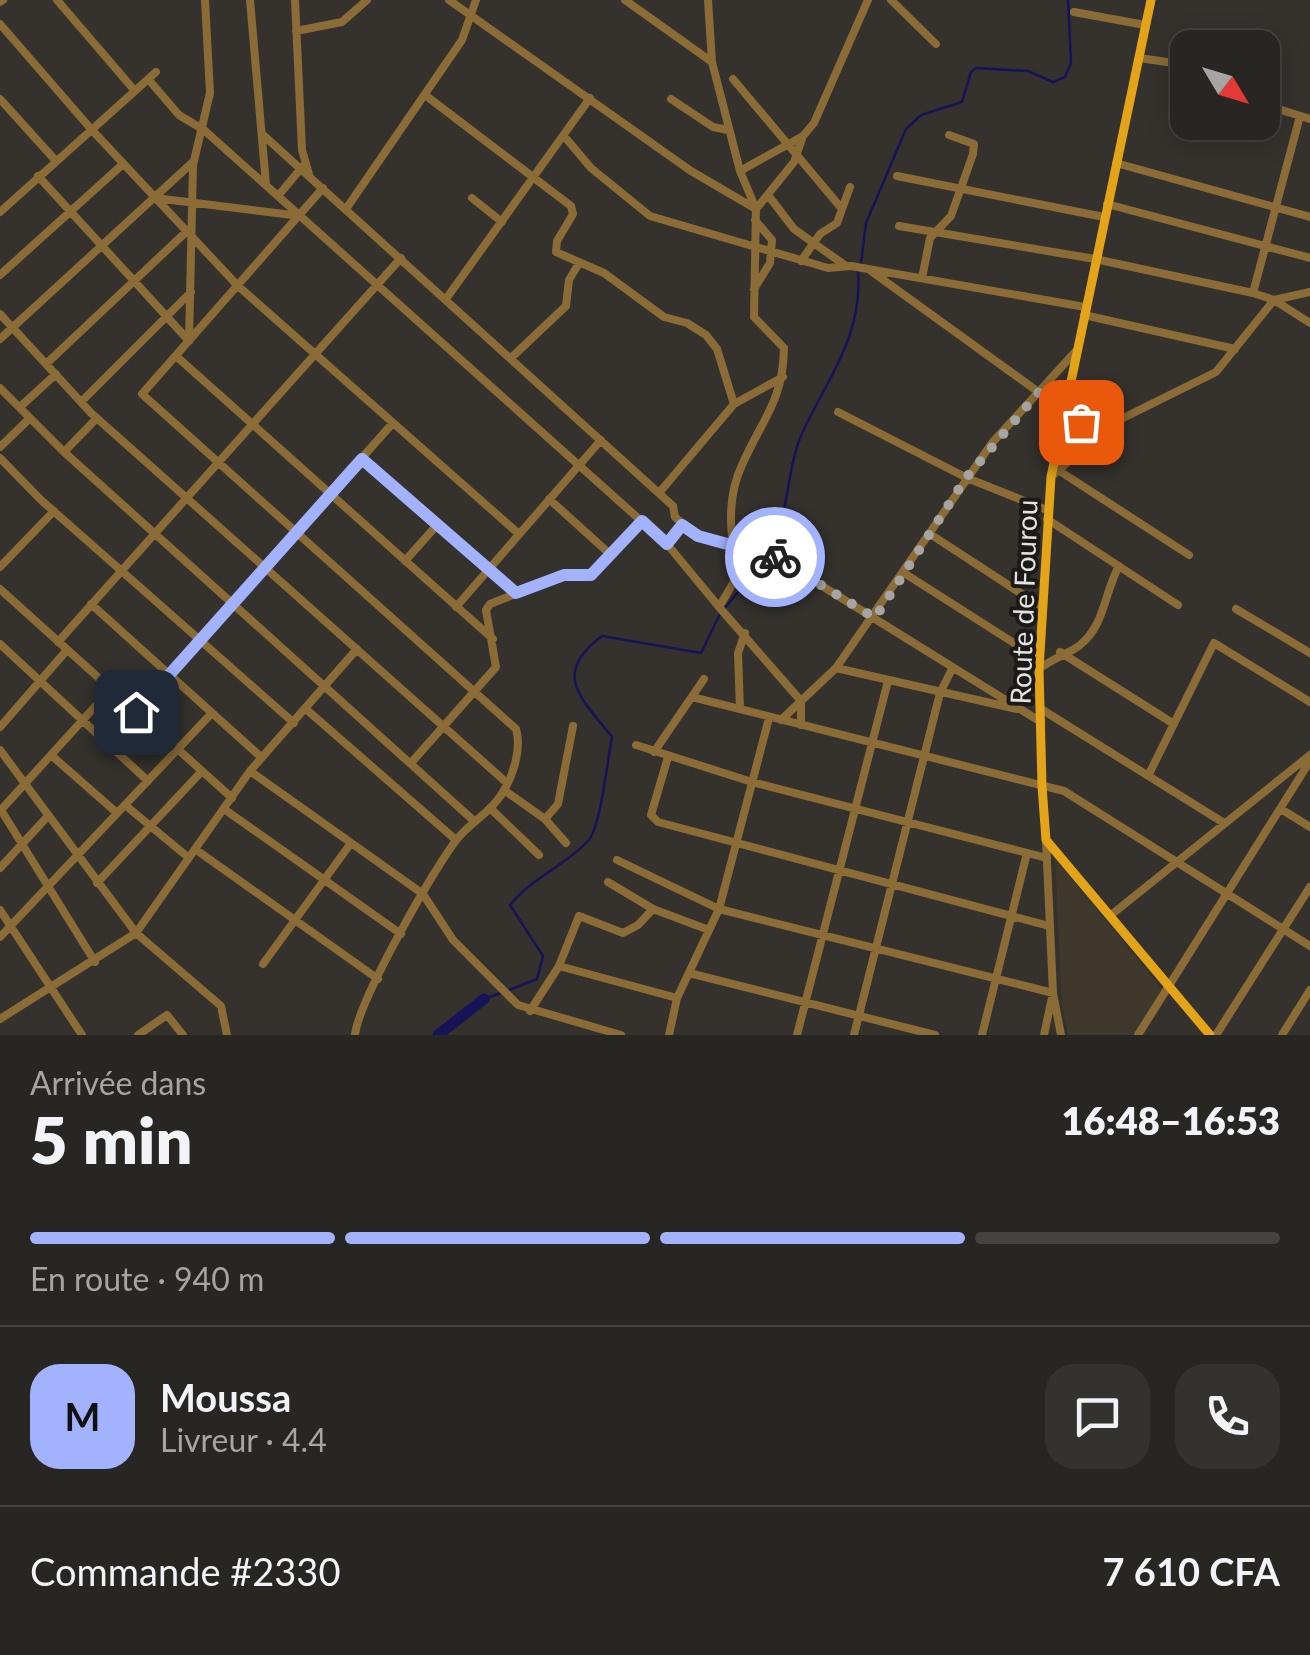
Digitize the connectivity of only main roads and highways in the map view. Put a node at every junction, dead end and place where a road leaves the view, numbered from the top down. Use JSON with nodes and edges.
{"nodes":[{"id":1,"x":1151,"y":0,"type":"edge"},
{"id":2,"x":1213,"y":1035,"type":"edge"}],
"edges":[{"from":1,"to":2,"type":"main road","name":"Route de Fourou"}]}
